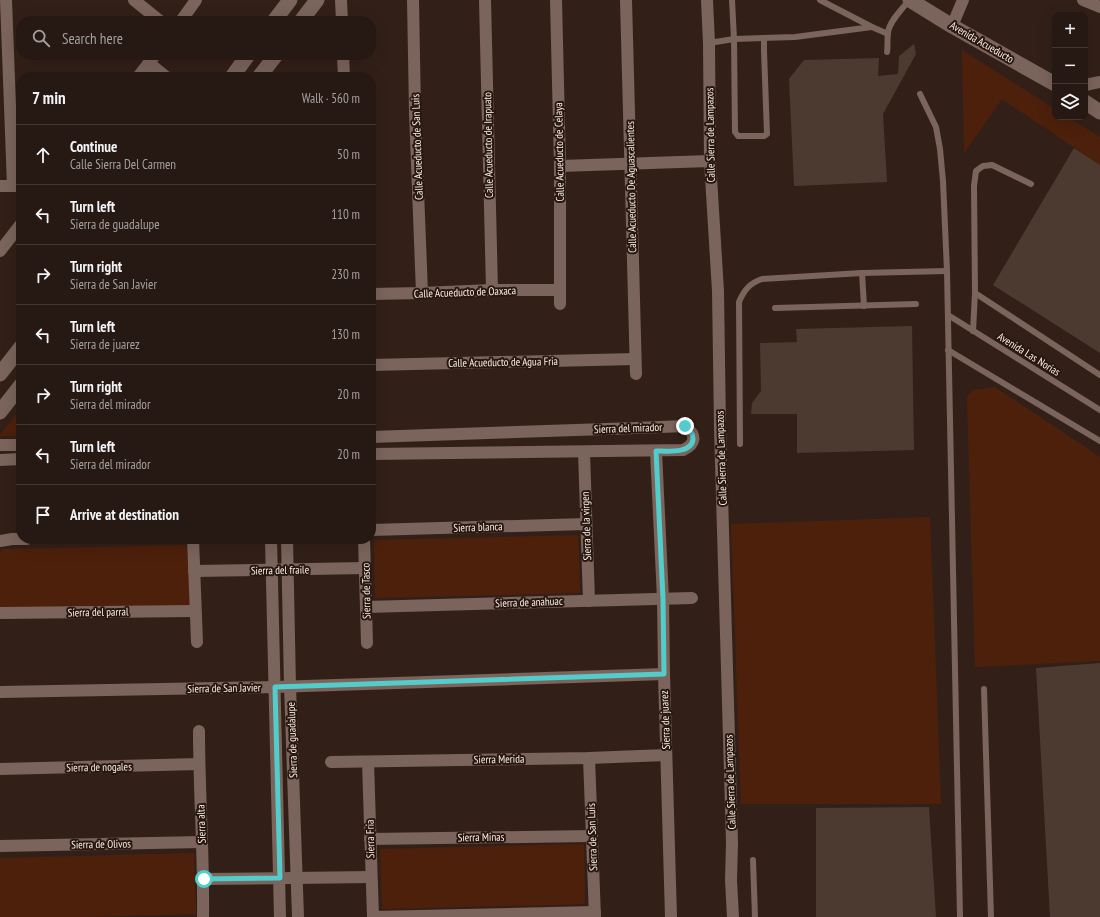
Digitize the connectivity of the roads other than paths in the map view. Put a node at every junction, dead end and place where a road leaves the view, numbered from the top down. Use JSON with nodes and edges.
{"nodes":[{"id":1,"x":6,"y":0,"type":"edge"},
{"id":2,"x":134,"y":0,"type":"edge"},
{"id":3,"x":196,"y":0,"type":"edge"},
{"id":4,"x":290,"y":0,"type":"edge"},
{"id":5,"x":317,"y":0,"type":"edge"},
{"id":6,"x":341,"y":0,"type":"edge"},
{"id":7,"x":413,"y":0,"type":"edge"},
{"id":8,"x":485,"y":0,"type":"edge"},
{"id":9,"x":556,"y":0,"type":"edge"},
{"id":10,"x":626,"y":0,"type":"edge"},
{"id":11,"x":707,"y":0,"type":"edge"},
{"id":12,"x":732,"y":0,"type":"edge"},
{"id":13,"x":820,"y":0,"type":"edge"},
{"id":14,"x":909,"y":0,"type":"edge"},
{"id":15,"x":963,"y":0,"type":"edge"},
{"id":16,"x":1082,"y":0,"type":"edge"},
{"id":17,"x":1100,"y":7,"type":"edge"},
{"id":18,"x":154,"y":16,"type":"edge"},
{"id":19,"x":184,"y":16,"type":"edge"},
{"id":20,"x":278,"y":16,"type":"edge"},
{"id":21,"x":305,"y":16,"type":"edge"},
{"id":22,"x":342,"y":16,"type":"edge"},
{"id":23,"x":952,"y":26,"type":"junction"},
{"id":24,"x":872,"y":27,"type":"junction"},
{"id":25,"x":888,"y":34,"type":"junction"},
{"id":26,"x":764,"y":38,"type":"junction"},
{"id":27,"x":734,"y":39,"type":"junction"},
{"id":28,"x":709,"y":42,"type":"junction"},
{"id":29,"x":888,"y":52,"type":"dead end"},
{"id":30,"x":151,"y":60,"type":"edge"},
{"id":31,"x":153,"y":60,"type":"edge"},
{"id":32,"x":244,"y":60,"type":"edge"},
{"id":33,"x":273,"y":60,"type":"edge"},
{"id":34,"x":343,"y":60,"type":"edge"},
{"id":35,"x":142,"y":72,"type":"edge"},
{"id":36,"x":162,"y":72,"type":"edge"},
{"id":37,"x":236,"y":72,"type":"edge"},
{"id":38,"x":265,"y":72,"type":"edge"},
{"id":39,"x":344,"y":72,"type":"edge"},
{"id":40,"x":1052,"y":82,"type":"edge"},
{"id":41,"x":1100,"y":82,"type":"edge"},
{"id":42,"x":1088,"y":84,"type":"edge"},
{"id":43,"x":920,"y":94,"type":"dead end"},
{"id":44,"x":1088,"y":104,"type":"edge"},
{"id":45,"x":1100,"y":112,"type":"edge"},
{"id":46,"x":710,"y":161,"type":"junction"},
{"id":47,"x":630,"y":164,"type":"junction"},
{"id":48,"x":560,"y":166,"type":"junction"},
{"id":49,"x":16,"y":169,"type":"edge"},
{"id":50,"x":1030,"y":184,"type":"dead end"},
{"id":51,"x":0,"y":186,"type":"edge"},
{"id":52,"x":16,"y":186,"type":"edge"},
{"id":53,"x":16,"y":230,"type":"edge"},
{"id":54,"x":0,"y":251,"type":"edge"},
{"id":55,"x":947,"y":271,"type":"junction"},
{"id":56,"x":862,"y":273,"type":"junction"},
{"id":57,"x":492,"y":290,"type":"junction"},
{"id":58,"x":560,"y":290,"type":"junction"},
{"id":59,"x":422,"y":293,"type":"junction"},
{"id":60,"x":975,"y":293,"type":"junction"},
{"id":61,"x":376,"y":294,"type":"edge"},
{"id":62,"x":560,"y":304,"type":"dead end"},
{"id":63,"x":916,"y":304,"type":"dead end"},
{"id":64,"x":864,"y":306,"type":"junction"},
{"id":65,"x":775,"y":308,"type":"dead end"},
{"id":66,"x":948,"y":315,"type":"junction"},
{"id":67,"x":973,"y":331,"type":"junction"},
{"id":68,"x":948,"y":350,"type":"junction"},
{"id":69,"x":16,"y":353,"type":"edge"},
{"id":70,"x":635,"y":359,"type":"junction"},
{"id":71,"x":376,"y":365,"type":"edge"},
{"id":72,"x":0,"y":374,"type":"edge"},
{"id":73,"x":636,"y":374,"type":"dead end"},
{"id":74,"x":1100,"y":375,"type":"edge"},
{"id":75,"x":16,"y":391,"type":"edge"},
{"id":76,"x":1100,"y":410,"type":"edge"},
{"id":77,"x":0,"y":412,"type":"edge"},
{"id":78,"x":434,"y":435,"type":"junction"},
{"id":79,"x":376,"y":437,"type":"edge"},
{"id":80,"x":1100,"y":442,"type":"edge"},
{"id":81,"x":740,"y":444,"type":"dead end"},
{"id":82,"x":0,"y":445,"type":"edge"},
{"id":83,"x":16,"y":445,"type":"edge"},
{"id":84,"x":656,"y":451,"type":"junction"},
{"id":85,"x":584,"y":452,"type":"junction"},
{"id":86,"x":433,"y":453,"type":"junction"},
{"id":87,"x":376,"y":454,"type":"edge"},
{"id":88,"x":16,"y":459,"type":"edge"},
{"id":89,"x":0,"y":460,"type":"edge"},
{"id":90,"x":586,"y":524,"type":"junction"},
{"id":91,"x":376,"y":530,"type":"edge"},
{"id":92,"x":16,"y":540,"type":"edge"},
{"id":93,"x":0,"y":541,"type":"edge"},
{"id":94,"x":193,"y":544,"type":"edge"},
{"id":95,"x":271,"y":544,"type":"edge"},
{"id":96,"x":287,"y":544,"type":"edge"},
{"id":97,"x":364,"y":544,"type":"edge"},
{"id":98,"x":365,"y":568,"type":"junction"},
{"id":99,"x":271,"y":570,"type":"junction"},
{"id":100,"x":288,"y":570,"type":"junction"},
{"id":101,"x":194,"y":571,"type":"junction"},
{"id":102,"x":692,"y":598,"type":"dead end"},
{"id":103,"x":663,"y":599,"type":"junction"},
{"id":104,"x":589,"y":601,"type":"junction"},
{"id":105,"x":366,"y":607,"type":"junction"},
{"id":106,"x":195,"y":611,"type":"junction"},
{"id":107,"x":0,"y":613,"type":"edge"},
{"id":108,"x":198,"y":642,"type":"dead end"},
{"id":109,"x":367,"y":643,"type":"dead end"},
{"id":110,"x":664,"y":674,"type":"junction"},
{"id":111,"x":290,"y":686,"type":"junction"},
{"id":112,"x":275,"y":687,"type":"junction"},
{"id":113,"x":984,"y":689,"type":"dead end"},
{"id":114,"x":0,"y":692,"type":"edge"},
{"id":115,"x":199,"y":731,"type":"dead end"},
{"id":116,"x":666,"y":755,"type":"junction"},
{"id":117,"x":589,"y":758,"type":"junction"},
{"id":118,"x":331,"y":762,"type":"dead end"},
{"id":119,"x":368,"y":762,"type":"junction"},
{"id":120,"x":199,"y":764,"type":"junction"},
{"id":121,"x":0,"y":769,"type":"edge"},
{"id":122,"x":592,"y":836,"type":"junction"},
{"id":123,"x":370,"y":839,"type":"junction"},
{"id":124,"x":202,"y":842,"type":"junction"},
{"id":125,"x":0,"y":846,"type":"edge"},
{"id":126,"x":753,"y":860,"type":"dead end"},
{"id":127,"x":371,"y":877,"type":"junction"},
{"id":128,"x":280,"y":878,"type":"junction"},
{"id":129,"x":297,"y":878,"type":"junction"},
{"id":130,"x":204,"y":879,"type":"junction"},
{"id":131,"x":595,"y":915,"type":"edge"},
{"id":132,"x":203,"y":917,"type":"edge"},
{"id":133,"x":280,"y":917,"type":"edge"},
{"id":134,"x":298,"y":917,"type":"edge"},
{"id":135,"x":373,"y":917,"type":"edge"},
{"id":136,"x":670,"y":917,"type":"edge"},
{"id":137,"x":733,"y":917,"type":"edge"},
{"id":138,"x":755,"y":917,"type":"edge"},
{"id":139,"x":960,"y":917,"type":"edge"},
{"id":140,"x":991,"y":917,"type":"edge"}],
"edges":[{"from":1,"to":49,"type":"street"},
{"from":2,"to":18,"type":"street"},
{"from":3,"to":19,"type":"street"},
{"from":4,"to":20,"type":"street"},
{"from":5,"to":21,"type":"street"},
{"from":6,"to":22,"type":"street"},
{"from":7,"to":59,"type":"street","name":"Calle Acueducto de San Luis"},
{"from":8,"to":57,"type":"street","name":"Calle Acueducto de Irapuato"},
{"from":9,"to":48,"type":"street","name":"Calle Acueducto de Celaya"},
{"from":10,"to":47,"type":"street","name":"Calle Acueducto De Aguascalientes"},
{"from":11,"to":28,"type":"street","name":"Calle Sierra de Lampazos"},
{"from":12,"to":27,"type":"lane"},
{"from":13,"to":24,"type":"lane"},
{"from":14,"to":23,"type":"street","name":"Avenida Acueducto"},
{"from":14,"to":25,"type":"lane"},
{"from":15,"to":23,"type":"street"},
{"from":16,"to":17,"type":"street"},
{"from":23,"to":40,"type":"street","name":"Avenida Acueducto"},
{"from":24,"to":25,"type":"lane"},
{"from":24,"to":26,"type":"lane"},
{"from":25,"to":29,"type":"lane"},
{"from":26,"to":27,"type":"lane"},
{"from":26,"to":27,"type":"lane"},
{"from":27,"to":28,"type":"lane"},
{"from":28,"to":46,"type":"street","name":"Calle Sierra de Lampazos"},
{"from":30,"to":35,"type":"street"},
{"from":31,"to":36,"type":"street"},
{"from":32,"to":37,"type":"street"},
{"from":33,"to":38,"type":"street"},
{"from":34,"to":39,"type":"street"},
{"from":41,"to":42,"type":"street"},
{"from":43,"to":55,"type":"lane"},
{"from":44,"to":45,"type":"street"},
{"from":46,"to":47,"type":"street"},
{"from":46,"to":137,"type":"street","name":"Calle Sierra de Lampazos"},
{"from":47,"to":48,"type":"street"},
{"from":47,"to":70,"type":"street","name":"Calle Acueducto De Aguascalientes"},
{"from":48,"to":58,"type":"street","name":"Calle Acueducto de Celaya"},
{"from":50,"to":60,"type":"lane"},
{"from":51,"to":52,"type":"street"},
{"from":53,"to":54,"type":"street"},
{"from":55,"to":56,"type":"lane"},
{"from":55,"to":66,"type":"lane"},
{"from":56,"to":64,"type":"lane"},
{"from":56,"to":81,"type":"lane"},
{"from":57,"to":58,"type":"street","name":"Calle Acueducto de Oaxaca"},
{"from":57,"to":59,"type":"street","name":"Calle Acueducto de Oaxaca"},
{"from":58,"to":62,"type":"street","name":"Calle Acueducto de Celaya"},
{"from":59,"to":61,"type":"street","name":"Calle Acueducto de Oaxaca"},
{"from":60,"to":67,"type":"lane"},
{"from":60,"to":74,"type":"lane"},
{"from":63,"to":64,"type":"lane"},
{"from":64,"to":65,"type":"lane"},
{"from":66,"to":67,"type":"lane","name":"Avenida Las Norias"},
{"from":66,"to":68,"type":"lane"},
{"from":67,"to":76,"type":"lane","name":"Avenida Las Norias"},
{"from":68,"to":80,"type":"lane"},
{"from":68,"to":139,"type":"lane"},
{"from":69,"to":72,"type":"street"},
{"from":70,"to":71,"type":"street","name":"Calle Acueducto de Agua Fria"},
{"from":70,"to":73,"type":"street","name":"Calle Acueducto De Aguascalientes"},
{"from":75,"to":77,"type":"street"},
{"from":78,"to":79,"type":"street","name":"Sierra del mirador"},
{"from":78,"to":84,"type":"street","name":"Sierra del mirador"},
{"from":78,"to":86,"type":"street"},
{"from":82,"to":83,"type":"street"},
{"from":84,"to":85,"type":"street","name":"Sierra del mirador"},
{"from":84,"to":103,"type":"street","name":"Sierra de juarez"},
{"from":85,"to":86,"type":"street","name":"Sierra del mirador"},
{"from":85,"to":90,"type":"street","name":"Sierra de la virgen"},
{"from":86,"to":87,"type":"street","name":"Sierra del mirador"},
{"from":88,"to":89,"type":"street"},
{"from":90,"to":91,"type":"street","name":"Sierra blanca"},
{"from":90,"to":104,"type":"street","name":"Sierra de la virgen"},
{"from":92,"to":93,"type":"street"},
{"from":94,"to":101,"type":"street"},
{"from":95,"to":99,"type":"street","name":"Sierra de guadalupe"},
{"from":96,"to":100,"type":"street","name":"Sierra de guadalupe"},
{"from":97,"to":98,"type":"street","name":"Sierra de Tasco"},
{"from":98,"to":100,"type":"street","name":"Sierra del fraile"},
{"from":98,"to":105,"type":"street","name":"Sierra de Tasco"},
{"from":99,"to":100,"type":"street","name":"Sierra del fraile"},
{"from":99,"to":101,"type":"street","name":"Sierra del fraile"},
{"from":99,"to":112,"type":"street","name":"Sierra de guadalupe"},
{"from":100,"to":111,"type":"street","name":"Sierra de guadalupe"},
{"from":101,"to":106,"type":"street"},
{"from":102,"to":103,"type":"street","name":"Sierra de anahuac"},
{"from":103,"to":104,"type":"street","name":"Sierra de anahuac"},
{"from":103,"to":110,"type":"street","name":"Sierra de juarez"},
{"from":104,"to":105,"type":"street","name":"Sierra de anahuac"},
{"from":105,"to":109,"type":"street","name":"Sierra de Tasco"},
{"from":106,"to":107,"type":"street","name":"Sierra del parral"},
{"from":106,"to":108,"type":"street"},
{"from":110,"to":111,"type":"street","name":"Sierra de San Javier"},
{"from":110,"to":116,"type":"street","name":"Sierra de juarez"},
{"from":111,"to":112,"type":"street","name":"Sierra de San Javier"},
{"from":111,"to":129,"type":"street","name":"Sierra de guadalupe"},
{"from":112,"to":114,"type":"street","name":"Sierra de San Javier"},
{"from":112,"to":128,"type":"street","name":"Sierra de guadalupe"},
{"from":113,"to":140,"type":"lane"},
{"from":115,"to":120,"type":"street","name":"Sierra alta"},
{"from":116,"to":117,"type":"street","name":"Sierra Merida"},
{"from":116,"to":136,"type":"street","name":"Sierra de juarez"},
{"from":117,"to":119,"type":"street","name":"Sierra Merida"},
{"from":117,"to":122,"type":"street","name":"Sierra de San Luis"},
{"from":118,"to":119,"type":"street","name":"Sierra Merida"},
{"from":119,"to":123,"type":"street","name":"Sierra Fria"},
{"from":120,"to":121,"type":"street","name":"Sierra de nogales"},
{"from":120,"to":124,"type":"street","name":"Sierra alta"},
{"from":122,"to":123,"type":"street","name":"Sierra Minas"},
{"from":122,"to":131,"type":"street","name":"Sierra de San Luis"},
{"from":123,"to":127,"type":"street","name":"Sierra Fria"},
{"from":124,"to":125,"type":"street","name":"Sierra de Olivos"},
{"from":124,"to":130,"type":"street","name":"Sierra alta"},
{"from":126,"to":138,"type":"lane"},
{"from":127,"to":129,"type":"street"},
{"from":127,"to":135,"type":"street","name":"Sierra Fria"},
{"from":128,"to":129,"type":"street"},
{"from":128,"to":130,"type":"street"},
{"from":128,"to":133,"type":"street","name":"Sierra de guadalupe"},
{"from":129,"to":134,"type":"street","name":"Sierra de guadalupe"},
{"from":130,"to":132,"type":"street","name":"Sierra alta"},
{"from":131,"to":135,"type":"street"}]}
